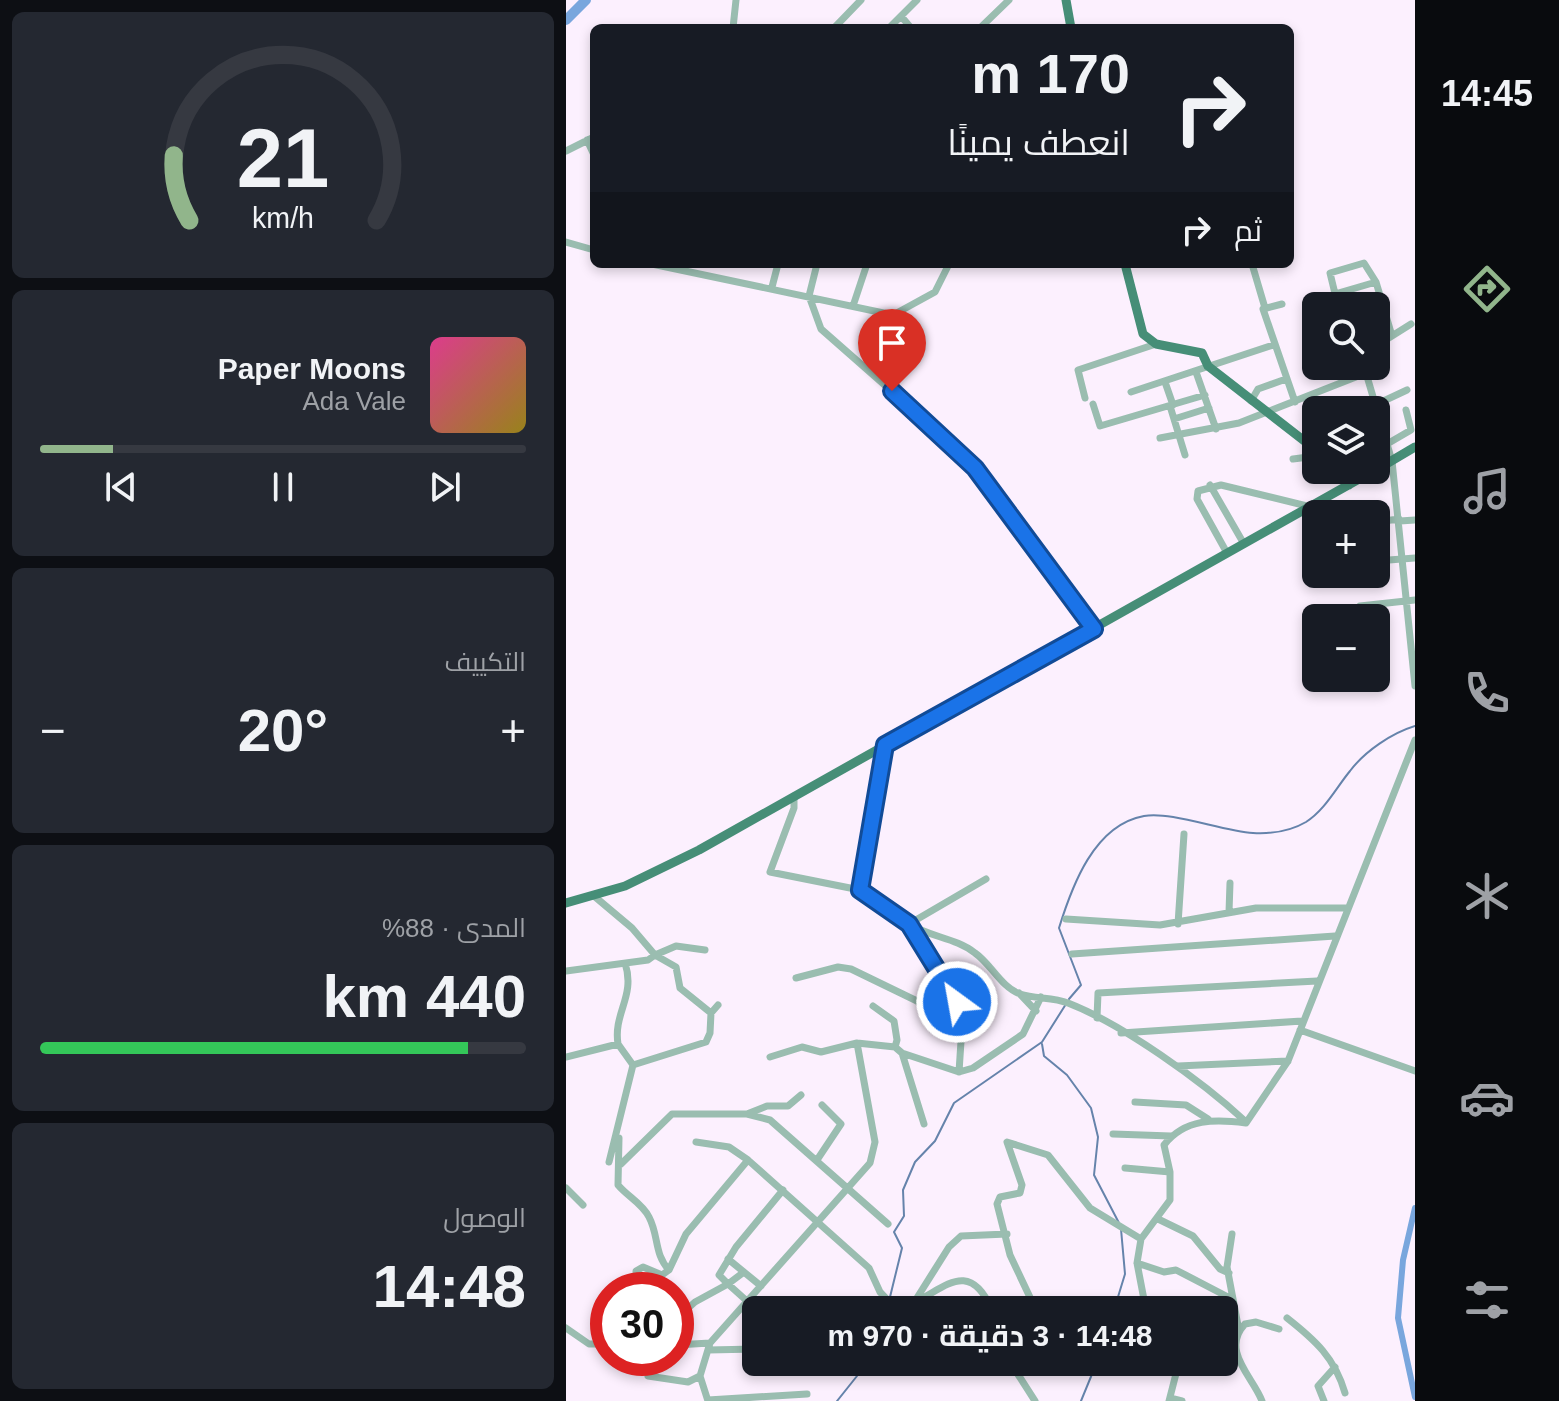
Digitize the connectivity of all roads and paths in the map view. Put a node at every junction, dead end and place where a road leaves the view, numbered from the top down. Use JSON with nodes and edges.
{"nodes":[{"id":1,"x":736,"y":0,"type":"edge"},
{"id":2,"x":861,"y":0,"type":"edge"},
{"id":3,"x":917,"y":0,"type":"edge"},
{"id":4,"x":1009,"y":0,"type":"edge"},
{"id":5,"x":1066,"y":0,"type":"edge"},
{"id":6,"x":901,"y":16,"type":"junction"},
{"id":7,"x":733,"y":24,"type":"edge"},
{"id":8,"x":838,"y":24,"type":"edge"},
{"id":9,"x":893,"y":24,"type":"edge"},
{"id":10,"x":908,"y":24,"type":"edge"},
{"id":11,"x":984,"y":24,"type":"edge"},
{"id":12,"x":1070,"y":24,"type":"edge"},
{"id":13,"x":590,"y":138,"type":"edge"},
{"id":14,"x":566,"y":151,"type":"edge"},
{"id":15,"x":566,"y":242,"type":"edge"},
{"id":16,"x":590,"y":249,"type":"edge"},
{"id":17,"x":690,"y":268,"type":"edge"},
{"id":18,"x":777,"y":268,"type":"edge"},
{"id":19,"x":816,"y":268,"type":"edge"},
{"id":20,"x":866,"y":268,"type":"edge"},
{"id":21,"x":947,"y":268,"type":"edge"},
{"id":22,"x":1126,"y":268,"type":"edge"},
{"id":23,"x":1253,"y":268,"type":"edge"},
{"id":24,"x":1376,"y":282,"type":"junction"},
{"id":25,"x":772,"y":287,"type":"junction"},
{"id":26,"x":1335,"y":292,"type":"edge"},
{"id":27,"x":1342,"y":292,"type":"edge"},
{"id":28,"x":809,"y":296,"type":"junction"},
{"id":29,"x":1282,"y":304,"type":"dead end"},
{"id":30,"x":853,"y":306,"type":"junction"},
{"id":31,"x":1265,"y":308,"type":"junction"},
{"id":32,"x":1411,"y":324,"type":"dead end"},
{"id":33,"x":1392,"y":336,"type":"joint"},
{"id":34,"x":1156,"y":344,"type":"junction"},
{"id":35,"x":1273,"y":345,"type":"junction"},
{"id":36,"x":1208,"y":366,"type":"junction"},
{"id":37,"x":1196,"y":372,"type":"junction"},
{"id":38,"x":1286,"y":379,"type":"junction"},
{"id":39,"x":1343,"y":380,"type":"edge"},
{"id":40,"x":1165,"y":382,"type":"junction"},
{"id":41,"x":1407,"y":390,"type":"dead end"},
{"id":42,"x":1131,"y":392,"type":"dead end"},
{"id":43,"x":1205,"y":395,"type":"junction"},
{"id":44,"x":1085,"y":398,"type":"dead end"},
{"id":45,"x":1390,"y":398,"type":"edge"},
{"id":46,"x":1251,"y":401,"type":"junction"},
{"id":47,"x":1295,"y":402,"type":"junction"},
{"id":48,"x":1093,"y":404,"type":"dead end"},
{"id":49,"x":1171,"y":406,"type":"junction"},
{"id":50,"x":1209,"y":408,"type":"junction"},
{"id":51,"x":1406,"y":410,"type":"dead end"},
{"id":52,"x":1266,"y":413,"type":"junction"},
{"id":53,"x":1174,"y":419,"type":"junction"},
{"id":54,"x":1413,"y":419,"type":"edge"},
{"id":55,"x":1216,"y":429,"type":"junction"},
{"id":56,"x":1178,"y":433,"type":"junction"},
{"id":57,"x":1160,"y":438,"type":"dead end"},
{"id":58,"x":1302,"y":440,"type":"edge"},
{"id":59,"x":1390,"y":442,"type":"edge"},
{"id":60,"x":1415,"y":447,"type":"edge"},
{"id":61,"x":1390,"y":454,"type":"edge"},
{"id":62,"x":1185,"y":455,"type":"dead end"},
{"id":63,"x":1302,"y":458,"type":"edge"},
{"id":64,"x":1293,"y":459,"type":"dead end"},
{"id":65,"x":1392,"y":461,"type":"junction"},
{"id":66,"x":1210,"y":485,"type":"junction"},
{"id":67,"x":1349,"y":485,"type":"edge"},
{"id":68,"x":1323,"y":500,"type":"edge"},
{"id":69,"x":1302,"y":505,"type":"edge"},
{"id":70,"x":1302,"y":512,"type":"edge"},
{"id":71,"x":1400,"y":520,"type":"junction"},
{"id":72,"x":1415,"y":520,"type":"edge"},
{"id":73,"x":1390,"y":521,"type":"edge"},
{"id":74,"x":1244,"y":544,"type":"junction"},
{"id":75,"x":1227,"y":553,"type":"junction"},
{"id":76,"x":1403,"y":558,"type":"junction"},
{"id":77,"x":1415,"y":558,"type":"edge"},
{"id":78,"x":1390,"y":559,"type":"edge"},
{"id":79,"x":1411,"y":600,"type":"edge"},
{"id":80,"x":1377,"y":604,"type":"edge"},
{"id":81,"x":1094,"y":629,"type":"junction"},
{"id":82,"x":1414,"y":657,"type":"edge"},
{"id":83,"x":1415,"y":686,"type":"edge"},
{"id":84,"x":1415,"y":740,"type":"edge"},
{"id":85,"x":885,"y":745,"type":"junction"},
{"id":86,"x":1412,"y":754,"type":"edge"},
{"id":87,"x":794,"y":796,"type":"junction"},
{"id":88,"x":1184,"y":834,"type":"dead end"},
{"id":89,"x":986,"y":879,"type":"dead end"},
{"id":90,"x":1230,"y":883,"type":"dead end"},
{"id":91,"x":860,"y":890,"type":"junction"},
{"id":92,"x":594,"y":896,"type":"junction"},
{"id":93,"x":566,"y":903,"type":"edge"},
{"id":94,"x":1347,"y":908,"type":"junction"},
{"id":95,"x":1229,"y":912,"type":"junction"},
{"id":96,"x":1066,"y":919,"type":"dead end"},
{"id":97,"x":909,"y":924,"type":"junction"},
{"id":98,"x":1178,"y":924,"type":"junction"},
{"id":99,"x":1335,"y":936,"type":"junction"},
{"id":100,"x":705,"y":950,"type":"dead end"},
{"id":101,"x":1072,"y":954,"type":"dead end"},
{"id":102,"x":655,"y":955,"type":"junction"},
{"id":103,"x":625,"y":963,"type":"junction"},
{"id":104,"x":566,"y":971,"type":"edge"},
{"id":105,"x":796,"y":978,"type":"dead end"},
{"id":106,"x":1317,"y":981,"type":"junction"},
{"id":107,"x":1019,"y":993,"type":"junction"},
{"id":108,"x":1041,"y":997,"type":"junction"},
{"id":109,"x":718,"y":1005,"type":"dead end"},
{"id":110,"x":873,"y":1006,"type":"dead end"},
{"id":111,"x":1036,"y":1011,"type":"junction"},
{"id":112,"x":711,"y":1013,"type":"junction"},
{"id":113,"x":1097,"y":1018,"type":"junction"},
{"id":114,"x":1301,"y":1025,"type":"junction"},
{"id":115,"x":962,"y":1026,"type":"junction"},
{"id":116,"x":1121,"y":1033,"type":"junction"},
{"id":117,"x":857,"y":1043,"type":"junction"},
{"id":118,"x":618,"y":1044,"type":"junction"},
{"id":119,"x":895,"y":1047,"type":"junction"},
{"id":120,"x":902,"y":1053,"type":"junction"},
{"id":121,"x":569,"y":1055,"type":"edge"},
{"id":122,"x":770,"y":1057,"type":"dead end"},
{"id":123,"x":1288,"y":1061,"type":"junction"},
{"id":124,"x":633,"y":1065,"type":"junction"},
{"id":125,"x":1176,"y":1067,"type":"junction"},
{"id":126,"x":1415,"y":1071,"type":"edge"},
{"id":127,"x":959,"y":1072,"type":"junction"},
{"id":128,"x":801,"y":1095,"type":"dead end"},
{"id":129,"x":1135,"y":1102,"type":"dead end"},
{"id":130,"x":822,"y":1105,"type":"dead end"},
{"id":131,"x":747,"y":1114,"type":"junction"},
{"id":132,"x":1208,"y":1119,"type":"junction"},
{"id":133,"x":1246,"y":1123,"type":"junction"},
{"id":134,"x":924,"y":1124,"type":"dead end"},
{"id":135,"x":619,"y":1132,"type":"junction"},
{"id":136,"x":1113,"y":1134,"type":"dead end"},
{"id":137,"x":1171,"y":1136,"type":"junction"},
{"id":138,"x":696,"y":1142,"type":"dead end"},
{"id":139,"x":748,"y":1160,"type":"junction"},
{"id":140,"x":817,"y":1160,"type":"junction"},
{"id":141,"x":609,"y":1162,"type":"dead end"},
{"id":142,"x":621,"y":1164,"type":"junction"},
{"id":143,"x":1125,"y":1168,"type":"dead end"},
{"id":144,"x":1170,"y":1172,"type":"junction"},
{"id":145,"x":847,"y":1186,"type":"junction"},
{"id":146,"x":566,"y":1188,"type":"edge"},
{"id":147,"x":783,"y":1190,"type":"junction"},
{"id":148,"x":583,"y":1205,"type":"dead end"},
{"id":149,"x":1158,"y":1219,"type":"junction"},
{"id":150,"x":818,"y":1220,"type":"junction"},
{"id":151,"x":888,"y":1224,"type":"dead end"},
{"id":152,"x":1007,"y":1234,"type":"junction"},
{"id":153,"x":1232,"y":1234,"type":"dead end"},
{"id":154,"x":1141,"y":1239,"type":"junction"},
{"id":155,"x":728,"y":1259,"type":"junction"},
{"id":156,"x":1137,"y":1263,"type":"junction"},
{"id":157,"x":669,"y":1270,"type":"junction"},
{"id":158,"x":636,"y":1272,"type":"edge"},
{"id":159,"x":655,"y":1272,"type":"edge"},
{"id":160,"x":666,"y":1272,"type":"edge"},
{"id":161,"x":744,"y":1272,"type":"junction"},
{"id":162,"x":1229,"y":1273,"type":"junction"},
{"id":163,"x":728,"y":1284,"type":"junction"},
{"id":164,"x":761,"y":1286,"type":"junction"},
{"id":165,"x":753,"y":1296,"type":"edge"},
{"id":166,"x":883,"y":1296,"type":"edge"},
{"id":167,"x":918,"y":1296,"type":"edge"},
{"id":168,"x":925,"y":1296,"type":"edge"},
{"id":169,"x":983,"y":1296,"type":"edge"},
{"id":170,"x":1029,"y":1296,"type":"edge"},
{"id":171,"x":1143,"y":1296,"type":"edge"},
{"id":172,"x":1226,"y":1296,"type":"edge"},
{"id":173,"x":1230,"y":1296,"type":"edge"},
{"id":174,"x":742,"y":1299,"type":"edge"},
{"id":175,"x":694,"y":1303,"type":"edge"},
{"id":176,"x":742,"y":1310,"type":"edge"},
{"id":177,"x":1287,"y":1318,"type":"dead end"},
{"id":178,"x":1238,"y":1327,"type":"edge"},
{"id":179,"x":566,"y":1328,"type":"edge"},
{"id":180,"x":1279,"y":1329,"type":"dead end"},
{"id":181,"x":1239,"y":1331,"type":"junction"},
{"id":182,"x":590,"y":1344,"type":"edge"},
{"id":183,"x":694,"y":1346,"type":"edge"},
{"id":184,"x":709,"y":1347,"type":"junction"},
{"id":185,"x":742,"y":1348,"type":"edge"},
{"id":186,"x":1335,"y":1367,"type":"junction"},
{"id":187,"x":648,"y":1376,"type":"dead end"},
{"id":188,"x":700,"y":1376,"type":"junction"},
{"id":189,"x":1019,"y":1376,"type":"edge"},
{"id":190,"x":1176,"y":1376,"type":"edge"},
{"id":191,"x":1345,"y":1393,"type":"dead end"},
{"id":192,"x":807,"y":1394,"type":"dead end"},
{"id":193,"x":708,"y":1400,"type":"edge"},
{"id":194,"x":1170,"y":1400,"type":"edge"},
{"id":195,"x":1035,"y":1401,"type":"edge"},
{"id":196,"x":1182,"y":1401,"type":"edge"},
{"id":197,"x":1262,"y":1401,"type":"edge"},
{"id":198,"x":1324,"y":1401,"type":"edge"}],
"edges":[{"from":1,"to":7,"type":"street"},
{"from":2,"to":8,"type":"street"},
{"from":3,"to":6,"type":"street"},
{"from":4,"to":11,"type":"street"},
{"from":5,"to":12,"type":"main road"},
{"from":6,"to":9,"type":"street"},
{"from":6,"to":10,"type":"street"},
{"from":13,"to":14,"type":"street"},
{"from":15,"to":16,"type":"street"},
{"from":17,"to":25,"type":"street"},
{"from":18,"to":25,"type":"street"},
{"from":19,"to":28,"type":"street"},
{"from":20,"to":30,"type":"street"},
{"from":21,"to":30,"type":"street"},
{"from":22,"to":34,"type":"main road"},
{"from":23,"to":31,"type":"street"},
{"from":24,"to":26,"type":"street"},
{"from":24,"to":27,"type":"street"},
{"from":24,"to":33,"type":"street"},
{"from":25,"to":28,"type":"street"},
{"from":28,"to":30,"type":"street"},
{"from":28,"to":81,"type":"street"},
{"from":29,"to":31,"type":"street"},
{"from":31,"to":35,"type":"street"},
{"from":32,"to":33,"type":"street"},
{"from":34,"to":36,"type":"main road"},
{"from":34,"to":44,"type":"street"},
{"from":35,"to":36,"type":"street"},
{"from":35,"to":38,"type":"street"},
{"from":36,"to":37,"type":"street"},
{"from":36,"to":46,"type":"main road"},
{"from":37,"to":40,"type":"street"},
{"from":37,"to":43,"type":"street"},
{"from":38,"to":46,"type":"street"},
{"from":38,"to":47,"type":"street"},
{"from":39,"to":47,"type":"street"},
{"from":40,"to":42,"type":"street"},
{"from":40,"to":49,"type":"street"},
{"from":41,"to":45,"type":"street"},
{"from":43,"to":49,"type":"street"},
{"from":43,"to":50,"type":"street"},
{"from":46,"to":52,"type":"main road"},
{"from":47,"to":52,"type":"street"},
{"from":48,"to":49,"type":"street"},
{"from":49,"to":53,"type":"street"},
{"from":50,"to":53,"type":"street"},
{"from":50,"to":55,"type":"street"},
{"from":51,"to":54,"type":"street"},
{"from":52,"to":55,"type":"street"},
{"from":52,"to":58,"type":"main road"},
{"from":53,"to":56,"type":"street"},
{"from":54,"to":59,"type":"street"},
{"from":55,"to":56,"type":"street"},
{"from":56,"to":57,"type":"street"},
{"from":56,"to":62,"type":"street"},
{"from":60,"to":65,"type":"main road"},
{"from":61,"to":65,"type":"street"},
{"from":63,"to":64,"type":"street"},
{"from":65,"to":71,"type":"street"},
{"from":66,"to":69,"type":"street"},
{"from":66,"to":74,"type":"street"},
{"from":66,"to":75,"type":"street"},
{"from":67,"to":68,"type":"main road"},
{"from":70,"to":74,"type":"main road"},
{"from":71,"to":72,"type":"street"},
{"from":71,"to":73,"type":"street"},
{"from":71,"to":76,"type":"street"},
{"from":74,"to":75,"type":"main road"},
{"from":75,"to":81,"type":"main road"},
{"from":76,"to":77,"type":"street"},
{"from":76,"to":78,"type":"street"},
{"from":76,"to":79,"type":"street"},
{"from":79,"to":80,"type":"street"},
{"from":79,"to":82,"type":"street"},
{"from":81,"to":85,"type":"main road"},
{"from":82,"to":83,"type":"street"},
{"from":84,"to":86,"type":"street"},
{"from":85,"to":87,"type":"main road"},
{"from":85,"to":91,"type":"street"},
{"from":86,"to":94,"type":"street"},
{"from":87,"to":91,"type":"street"},
{"from":87,"to":92,"type":"main road"},
{"from":88,"to":98,"type":"street"},
{"from":89,"to":97,"type":"street"},
{"from":90,"to":95,"type":"street"},
{"from":91,"to":97,"type":"street"},
{"from":92,"to":93,"type":"main road"},
{"from":92,"to":102,"type":"street"},
{"from":94,"to":95,"type":"street"},
{"from":94,"to":99,"type":"street"},
{"from":95,"to":98,"type":"street"},
{"from":96,"to":98,"type":"street"},
{"from":97,"to":107,"type":"street"},
{"from":97,"to":115,"type":"street"},
{"from":99,"to":101,"type":"street"},
{"from":99,"to":106,"type":"street"},
{"from":100,"to":102,"type":"street"},
{"from":102,"to":103,"type":"street"},
{"from":102,"to":112,"type":"street"},
{"from":103,"to":104,"type":"street"},
{"from":103,"to":118,"type":"street"},
{"from":105,"to":115,"type":"street"},
{"from":106,"to":113,"type":"street"},
{"from":106,"to":114,"type":"street"},
{"from":107,"to":108,"type":"street"},
{"from":107,"to":111,"type":"street"},
{"from":108,"to":111,"type":"street"},
{"from":108,"to":113,"type":"street"},
{"from":109,"to":112,"type":"street"},
{"from":110,"to":119,"type":"street"},
{"from":111,"to":127,"type":"street"},
{"from":112,"to":124,"type":"street"},
{"from":113,"to":116,"type":"street"},
{"from":114,"to":116,"type":"street"},
{"from":114,"to":123,"type":"street"},
{"from":114,"to":126,"type":"street"},
{"from":115,"to":127,"type":"street"},
{"from":116,"to":125,"type":"street"},
{"from":117,"to":119,"type":"street"},
{"from":117,"to":122,"type":"street"},
{"from":117,"to":145,"type":"street"},
{"from":118,"to":121,"type":"street"},
{"from":118,"to":124,"type":"street"},
{"from":119,"to":120,"type":"street"},
{"from":120,"to":127,"type":"street"},
{"from":120,"to":134,"type":"street"},
{"from":123,"to":125,"type":"street"},
{"from":123,"to":133,"type":"street"},
{"from":124,"to":135,"type":"street"},
{"from":125,"to":133,"type":"street"},
{"from":128,"to":131,"type":"street"},
{"from":129,"to":132,"type":"street"},
{"from":130,"to":140,"type":"street"},
{"from":131,"to":140,"type":"street"},
{"from":131,"to":142,"type":"street"},
{"from":132,"to":133,"type":"street"},
{"from":132,"to":137,"type":"street"},
{"from":135,"to":141,"type":"street"},
{"from":135,"to":142,"type":"street"},
{"from":136,"to":137,"type":"street"},
{"from":137,"to":144,"type":"street"},
{"from":138,"to":139,"type":"street"},
{"from":139,"to":147,"type":"street"},
{"from":139,"to":157,"type":"street"},
{"from":140,"to":145,"type":"street"},
{"from":142,"to":157,"type":"street"},
{"from":143,"to":144,"type":"street"},
{"from":144,"to":149,"type":"street"},
{"from":145,"to":150,"type":"street"},
{"from":145,"to":151,"type":"street"},
{"from":146,"to":148,"type":"street"},
{"from":147,"to":150,"type":"street"},
{"from":147,"to":155,"type":"street"},
{"from":149,"to":154,"type":"street"},
{"from":149,"to":162,"type":"street"},
{"from":150,"to":164,"type":"street"},
{"from":150,"to":166,"type":"street"},
{"from":152,"to":154,"type":"street"},
{"from":152,"to":167,"type":"street"},
{"from":152,"to":170,"type":"street"},
{"from":153,"to":162,"type":"street"},
{"from":154,"to":156,"type":"street"},
{"from":155,"to":161,"type":"street"},
{"from":155,"to":163,"type":"street"},
{"from":156,"to":171,"type":"street"},
{"from":156,"to":172,"type":"street"},
{"from":157,"to":160,"type":"street"},
{"from":158,"to":159,"type":"street"},
{"from":161,"to":163,"type":"street"},
{"from":161,"to":164,"type":"street"},
{"from":162,"to":173,"type":"street"},
{"from":163,"to":174,"type":"street"},
{"from":163,"to":175,"type":"street"},
{"from":164,"to":165,"type":"street"},
{"from":168,"to":169,"type":"street"},
{"from":176,"to":184,"type":"street"},
{"from":177,"to":186,"type":"street"},
{"from":178,"to":181,"type":"street"},
{"from":179,"to":182,"type":"street"},
{"from":180,"to":181,"type":"street"},
{"from":181,"to":197,"type":"street"},
{"from":183,"to":184,"type":"street"},
{"from":184,"to":185,"type":"street"},
{"from":184,"to":188,"type":"street"},
{"from":186,"to":191,"type":"street"},
{"from":186,"to":198,"type":"street"},
{"from":187,"to":188,"type":"street"},
{"from":188,"to":193,"type":"street"},
{"from":189,"to":195,"type":"street"},
{"from":190,"to":194,"type":"street"},
{"from":192,"to":193,"type":"street"},
{"from":194,"to":196,"type":"street"}]}
